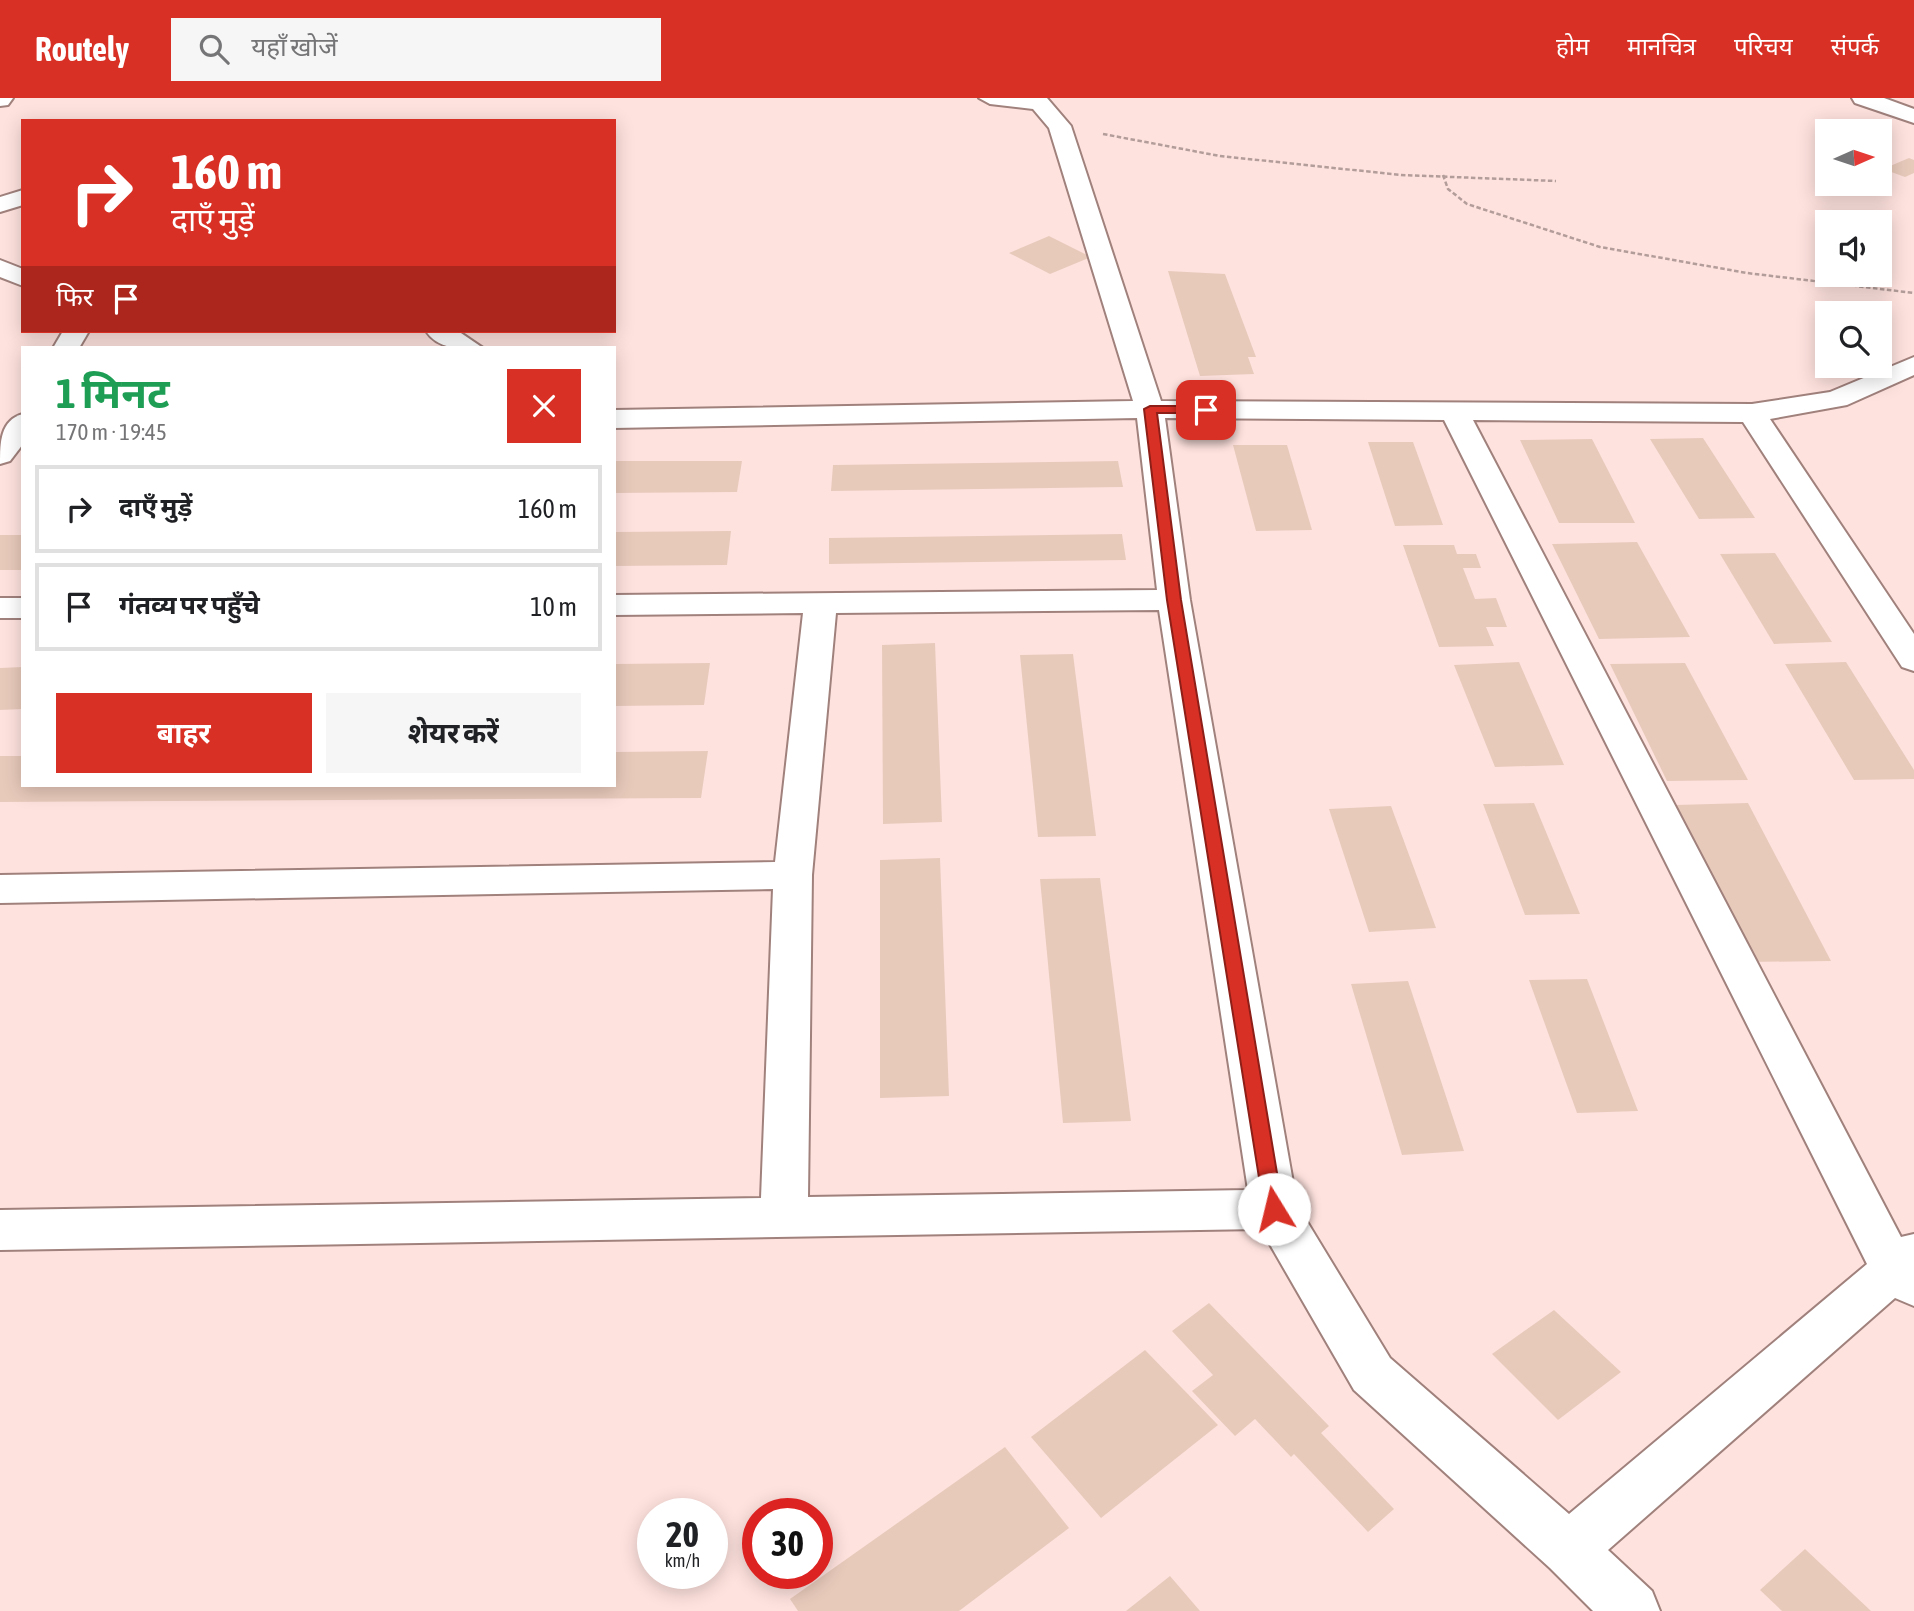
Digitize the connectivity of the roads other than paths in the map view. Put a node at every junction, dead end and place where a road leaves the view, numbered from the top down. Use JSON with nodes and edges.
{"nodes":[{"id":1,"x":990,"y":98,"type":"edge"},
{"id":2,"x":1863,"y":98,"type":"edge"},
{"id":3,"x":1045,"y":109,"type":"edge"},
{"id":4,"x":1914,"y":116,"type":"edge"},
{"id":5,"x":21,"y":198,"type":"edge"},
{"id":6,"x":0,"y":205,"type":"edge"},
{"id":7,"x":0,"y":268,"type":"edge"},
{"id":8,"x":21,"y":277,"type":"edge"},
{"id":9,"x":443,"y":333,"type":"edge"},
{"id":10,"x":465,"y":346,"type":"edge"},
{"id":11,"x":1907,"y":376,"type":"edge"},
{"id":12,"x":1150,"y":409,"type":"junction"},
{"id":13,"x":1455,"y":413,"type":"junction"},
{"id":14,"x":1752,"y":414,"type":"junction"},
{"id":15,"x":616,"y":419,"type":"edge"},
{"id":16,"x":21,"y":426,"type":"edge"},
{"id":17,"x":0,"y":455,"type":"edge"},
{"id":18,"x":1174,"y":600,"type":"junction"},
{"id":19,"x":820,"y":605,"type":"junction"},
{"id":20,"x":616,"y":606,"type":"edge"},
{"id":21,"x":0,"y":608,"type":"edge"},
{"id":22,"x":21,"y":608,"type":"edge"},
{"id":23,"x":1914,"y":660,"type":"edge"},
{"id":24,"x":793,"y":875,"type":"junction"},
{"id":25,"x":0,"y":889,"type":"edge"},
{"id":26,"x":1274,"y":1209,"type":"junction"},
{"id":27,"x":784,"y":1215,"type":"junction"},
{"id":28,"x":0,"y":1230,"type":"edge"},
{"id":29,"x":1907,"y":1269,"type":"edge"},
{"id":30,"x":1569,"y":1549,"type":"junction"},
{"id":31,"x":1632,"y":1611,"type":"edge"}],
"edges":[{"from":1,"to":3,"type":"street"},
{"from":2,"to":4,"type":"street"},
{"from":3,"to":12,"type":"street"},
{"from":5,"to":6,"type":"street"},
{"from":7,"to":8,"type":"street"},
{"from":9,"to":10,"type":"street"},
{"from":11,"to":14,"type":"street"},
{"from":12,"to":13,"type":"street"},
{"from":12,"to":15,"type":"street"},
{"from":12,"to":18,"type":"street"},
{"from":13,"to":14,"type":"street"},
{"from":13,"to":29,"type":"street"},
{"from":14,"to":23,"type":"street"},
{"from":16,"to":17,"type":"street"},
{"from":18,"to":19,"type":"street"},
{"from":18,"to":26,"type":"street"},
{"from":19,"to":20,"type":"street"},
{"from":19,"to":24,"type":"street"},
{"from":21,"to":22,"type":"street"},
{"from":24,"to":25,"type":"street"},
{"from":24,"to":27,"type":"street"},
{"from":26,"to":27,"type":"street"},
{"from":26,"to":30,"type":"street"},
{"from":27,"to":28,"type":"street"},
{"from":29,"to":30,"type":"street"},
{"from":30,"to":31,"type":"street"}]}
